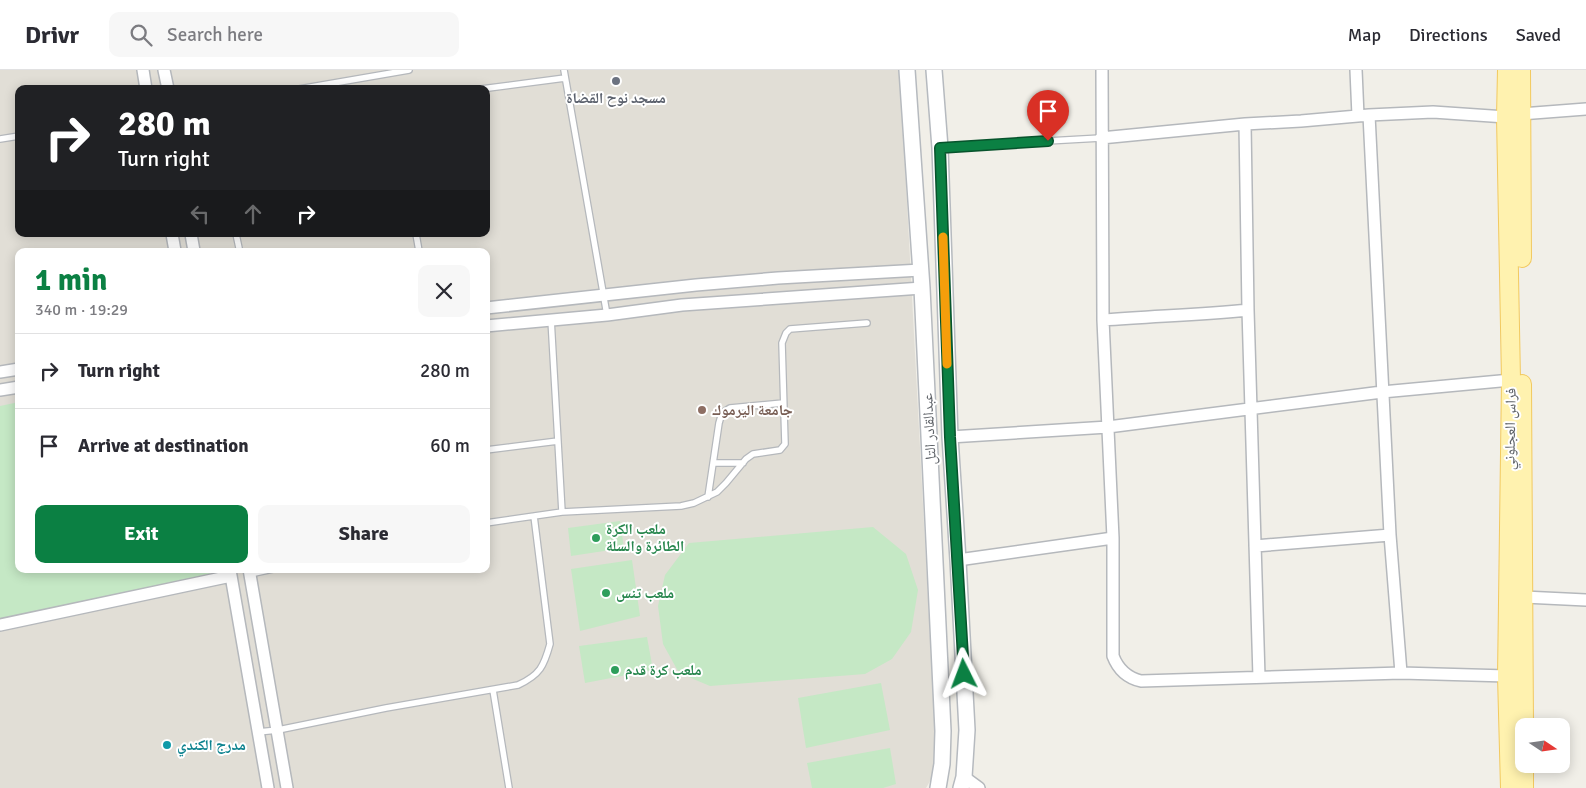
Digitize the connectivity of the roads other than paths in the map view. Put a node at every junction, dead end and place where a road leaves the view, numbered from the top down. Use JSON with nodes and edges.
{"nodes":[{"id":1,"x":143,"y":70,"type":"edge"},
{"id":2,"x":164,"y":70,"type":"edge"},
{"id":3,"x":409,"y":70,"type":"edge"},
{"id":4,"x":564,"y":70,"type":"edge"},
{"id":5,"x":907,"y":70,"type":"edge"},
{"id":6,"x":934,"y":70,"type":"edge"},
{"id":7,"x":1102,"y":70,"type":"edge"},
{"id":8,"x":1356,"y":70,"type":"edge"},
{"id":9,"x":1508,"y":70,"type":"edge"},
{"id":10,"x":1521,"y":70,"type":"edge"},
{"id":11,"x":565,"y":78,"type":"junction"},
{"id":12,"x":145,"y":85,"type":"edge"},
{"id":13,"x":167,"y":85,"type":"edge"},
{"id":14,"x":321,"y":85,"type":"edge"},
{"id":15,"x":490,"y":88,"type":"edge"},
{"id":16,"x":1586,"y":109,"type":"edge"},
{"id":17,"x":1514,"y":115,"type":"junction"},
{"id":18,"x":1364,"y":116,"type":"junction"},
{"id":19,"x":1245,"y":124,"type":"junction"},
{"id":20,"x":15,"y":137,"type":"edge"},
{"id":21,"x":1102,"y":138,"type":"junction"},
{"id":22,"x":0,"y":139,"type":"edge"},
{"id":23,"x":940,"y":148,"type":"junction"},
{"id":24,"x":237,"y":237,"type":"edge"},
{"id":25,"x":239,"y":248,"type":"dead end"},
{"id":26,"x":921,"y":270,"type":"junction"},
{"id":27,"x":680,"y":287,"type":"junction"},
{"id":28,"x":922,"y":288,"type":"junction"},
{"id":29,"x":603,"y":296,"type":"junction"},
{"id":30,"x":682,"y":305,"type":"junction"},
{"id":31,"x":490,"y":308,"type":"edge"},
{"id":32,"x":1248,"y":310,"type":"junction"},
{"id":33,"x":607,"y":315,"type":"junction"},
{"id":34,"x":551,"y":319,"type":"junction"},
{"id":35,"x":1103,"y":320,"type":"junction"},
{"id":36,"x":867,"y":323,"type":"dead end"},
{"id":37,"x":490,"y":326,"type":"edge"},
{"id":38,"x":15,"y":369,"type":"edge"},
{"id":39,"x":0,"y":372,"type":"edge"},
{"id":40,"x":1511,"y":380,"type":"junction"},
{"id":41,"x":15,"y":388,"type":"edge"},
{"id":42,"x":0,"y":390,"type":"edge"},
{"id":43,"x":1382,"y":392,"type":"junction"},
{"id":44,"x":783,"y":404,"type":"junction"},
{"id":45,"x":1251,"y":409,"type":"junction"},
{"id":46,"x":1108,"y":427,"type":"junction"},
{"id":47,"x":950,"y":437,"type":"junction"},
{"id":48,"x":558,"y":441,"type":"junction"},
{"id":49,"x":490,"y":450,"type":"edge"},
{"id":50,"x":743,"y":462,"type":"junction"},
{"id":51,"x":713,"y":463,"type":"junction"},
{"id":52,"x":708,"y":497,"type":"junction"},
{"id":53,"x":562,"y":512,"type":"junction"},
{"id":54,"x":534,"y":516,"type":"junction"},
{"id":55,"x":490,"y":522,"type":"edge"},
{"id":56,"x":1390,"y":535,"type":"junction"},
{"id":57,"x":1113,"y":538,"type":"junction"},
{"id":58,"x":1255,"y":546,"type":"junction"},
{"id":59,"x":958,"y":560,"type":"junction"},
{"id":60,"x":227,"y":573,"type":"edge"},
{"id":61,"x":231,"y":573,"type":"edge"},
{"id":62,"x":249,"y":573,"type":"edge"},
{"id":63,"x":253,"y":590,"type":"junction"},
{"id":64,"x":234,"y":594,"type":"junction"},
{"id":65,"x":1524,"y":597,"type":"junction"},
{"id":66,"x":1586,"y":600,"type":"edge"},
{"id":67,"x":0,"y":625,"type":"edge"},
{"id":68,"x":1401,"y":673,"type":"junction"},
{"id":69,"x":1507,"y":676,"type":"junction"},
{"id":70,"x":1259,"y":678,"type":"junction"},
{"id":71,"x":493,"y":690,"type":"junction"},
{"id":72,"x":1524,"y":718,"type":"edge"},
{"id":73,"x":278,"y":730,"type":"junction"},
{"id":74,"x":258,"y":732,"type":"junction"},
{"id":75,"x":1524,"y":773,"type":"edge"},
{"id":76,"x":963,"y":782,"type":"edge"},
{"id":77,"x":268,"y":788,"type":"edge"},
{"id":78,"x":287,"y":788,"type":"edge"},
{"id":79,"x":509,"y":788,"type":"edge"},
{"id":80,"x":938,"y":788,"type":"edge"},
{"id":81,"x":979,"y":788,"type":"edge"},
{"id":82,"x":1510,"y":788,"type":"edge"},
{"id":83,"x":1524,"y":788,"type":"edge"}],
"edges":[{"from":1,"to":12,"type":"street"},
{"from":2,"to":13,"type":"street"},
{"from":3,"to":14,"type":"lane"},
{"from":4,"to":11,"type":"lane"},
{"from":5,"to":26,"type":"main road","name":"عبدالقادر التل"},
{"from":6,"to":23,"type":"main road"},
{"from":7,"to":21,"type":"street"},
{"from":8,"to":18,"type":"street"},
{"from":9,"to":17,"type":"main road","name":"فراس العجلوني"},
{"from":10,"to":17,"type":"main road","name":"فراس العجلوني"},
{"from":11,"to":15,"type":"lane"},
{"from":11,"to":29,"type":"lane"},
{"from":16,"to":17,"type":"street"},
{"from":17,"to":18,"type":"street"},
{"from":17,"to":40,"type":"main road","name":"فراس العجلوني"},
{"from":17,"to":65,"type":"main road","name":"فراس العجلوني"},
{"from":18,"to":19,"type":"street"},
{"from":18,"to":43,"type":"street"},
{"from":19,"to":21,"type":"street"},
{"from":19,"to":32,"type":"street"},
{"from":20,"to":22,"type":"lane"},
{"from":21,"to":23,"type":"lane"},
{"from":21,"to":35,"type":"street"},
{"from":23,"to":47,"type":"main road"},
{"from":24,"to":25,"type":"lane"},
{"from":26,"to":27,"type":"street"},
{"from":26,"to":28,"type":"main road","name":"عبدالقادر التل"},
{"from":27,"to":29,"type":"street"},
{"from":27,"to":30,"type":"street"},
{"from":28,"to":30,"type":"street"},
{"from":28,"to":80,"type":"main road","name":"عبدالقادر التل"},
{"from":29,"to":31,"type":"street"},
{"from":29,"to":33,"type":"lane"},
{"from":30,"to":33,"type":"street"},
{"from":32,"to":35,"type":"street"},
{"from":32,"to":45,"type":"street"},
{"from":33,"to":34,"type":"street"},
{"from":34,"to":37,"type":"street"},
{"from":34,"to":48,"type":"lane"},
{"from":35,"to":46,"type":"street"},
{"from":36,"to":44,"type":"lane"},
{"from":38,"to":39,"type":"street"},
{"from":40,"to":43,"type":"street"},
{"from":40,"to":69,"type":"main road","name":"فراس العجلوني"},
{"from":41,"to":42,"type":"street"},
{"from":43,"to":45,"type":"street"},
{"from":43,"to":56,"type":"street"},
{"from":44,"to":50,"type":"lane"},
{"from":44,"to":51,"type":"lane"},
{"from":45,"to":46,"type":"street"},
{"from":45,"to":58,"type":"street"},
{"from":46,"to":47,"type":"street"},
{"from":46,"to":57,"type":"street"},
{"from":47,"to":59,"type":"main road"},
{"from":48,"to":49,"type":"lane"},
{"from":48,"to":53,"type":"lane"},
{"from":50,"to":51,"type":"lane"},
{"from":50,"to":52,"type":"lane"},
{"from":51,"to":52,"type":"lane"},
{"from":52,"to":53,"type":"lane"},
{"from":53,"to":54,"type":"lane"},
{"from":54,"to":55,"type":"lane"},
{"from":54,"to":71,"type":"lane"},
{"from":56,"to":58,"type":"street"},
{"from":56,"to":68,"type":"street"},
{"from":57,"to":59,"type":"street"},
{"from":57,"to":70,"type":"street"},
{"from":58,"to":70,"type":"street"},
{"from":59,"to":76,"type":"main road"},
{"from":60,"to":67,"type":"street"},
{"from":61,"to":64,"type":"street"},
{"from":62,"to":63,"type":"street"},
{"from":63,"to":64,"type":"street"},
{"from":63,"to":73,"type":"street"},
{"from":64,"to":74,"type":"street"},
{"from":65,"to":66,"type":"street"},
{"from":65,"to":72,"type":"main road","name":"فراس العجلوني"},
{"from":68,"to":69,"type":"street"},
{"from":68,"to":70,"type":"street"},
{"from":69,"to":82,"type":"main road","name":"فراس العجلوني"},
{"from":71,"to":73,"type":"lane"},
{"from":71,"to":79,"type":"lane"},
{"from":73,"to":74,"type":"lane"},
{"from":73,"to":78,"type":"street"},
{"from":74,"to":77,"type":"street"},
{"from":75,"to":83,"type":"main road"},
{"from":76,"to":81,"type":"street"}]}
